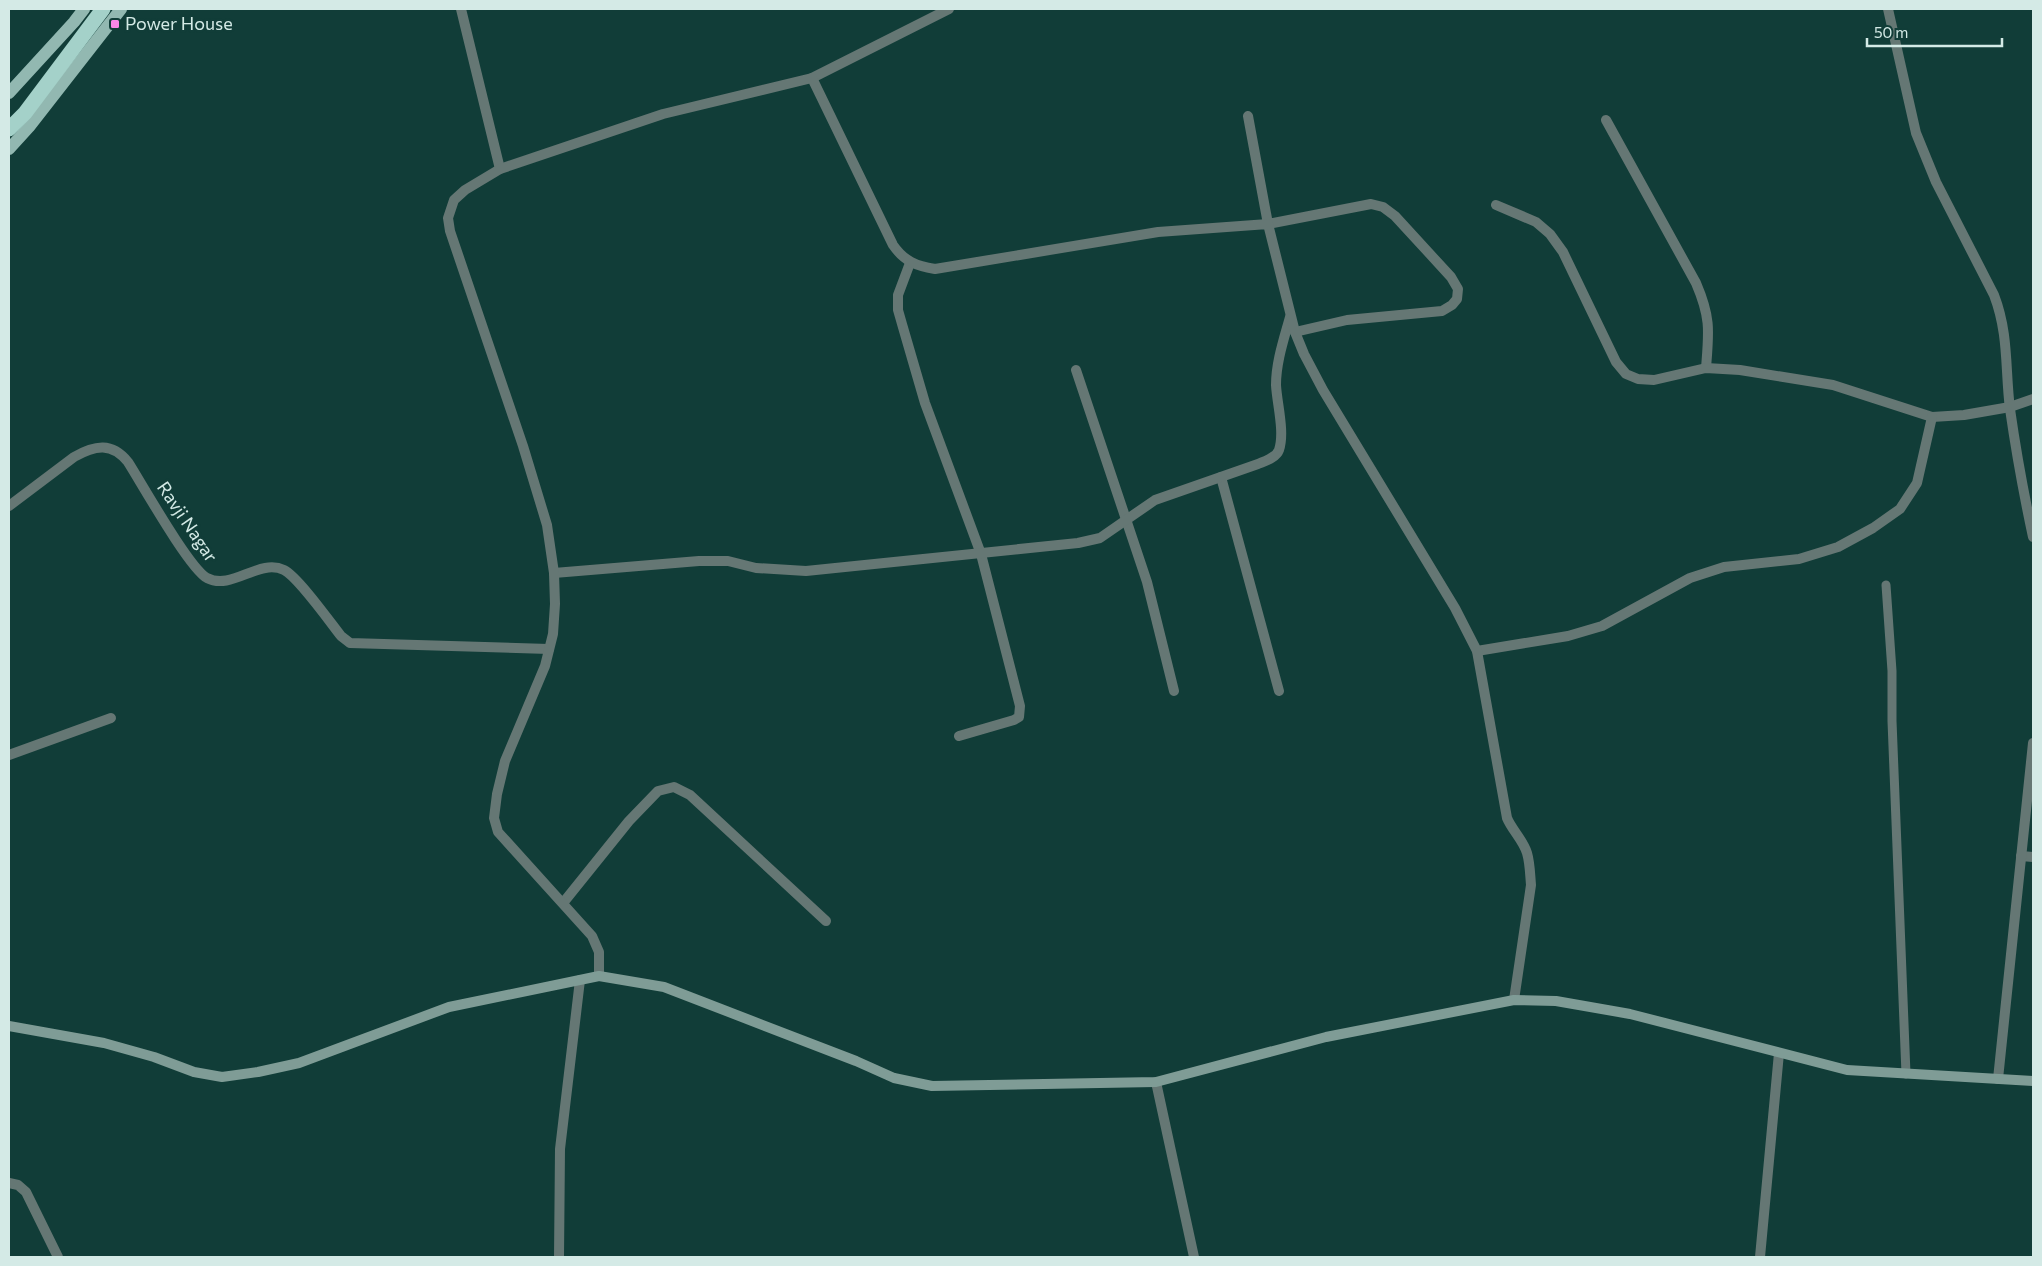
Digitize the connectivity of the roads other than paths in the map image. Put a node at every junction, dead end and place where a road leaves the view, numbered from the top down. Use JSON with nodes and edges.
{"nodes":[{"id":1,"x":84,"y":9,"type":"edge"},
{"id":2,"x":103,"y":9,"type":"edge"},
{"id":3,"x":121,"y":9,"type":"edge"},
{"id":4,"x":460,"y":9,"type":"edge"},
{"id":5,"x":950,"y":9,"type":"edge"},
{"id":6,"x":1888,"y":9,"type":"edge"},
{"id":7,"x":812,"y":78,"type":"junction"},
{"id":8,"x":9,"y":93,"type":"edge"},
{"id":9,"x":1248,"y":116,"type":"dead end"},
{"id":10,"x":1606,"y":120,"type":"dead end"},
{"id":11,"x":14,"y":133,"type":"edge"},
{"id":12,"x":9,"y":149,"type":"edge"},
{"id":13,"x":500,"y":169,"type":"junction"},
{"id":14,"x":1496,"y":205,"type":"dead end"},
{"id":15,"x":1268,"y":224,"type":"junction"},
{"id":16,"x":910,"y":262,"type":"junction"},
{"id":17,"x":1290,"y":316,"type":"junction"},
{"id":18,"x":1295,"y":332,"type":"junction"},
{"id":19,"x":1706,"y":368,"type":"junction"},
{"id":20,"x":1076,"y":370,"type":"dead end"},
{"id":21,"x":2033,"y":398,"type":"edge"},
{"id":22,"x":2010,"y":407,"type":"junction"},
{"id":23,"x":1932,"y":417,"type":"junction"},
{"id":24,"x":1221,"y":477,"type":"junction"},
{"id":25,"x":9,"y":506,"type":"edge"},
{"id":26,"x":1127,"y":519,"type":"junction"},
{"id":27,"x":2033,"y":537,"type":"edge"},
{"id":28,"x":981,"y":554,"type":"junction"},
{"id":29,"x":554,"y":573,"type":"junction"},
{"id":30,"x":1886,"y":585,"type":"dead end"},
{"id":31,"x":549,"y":649,"type":"junction"},
{"id":32,"x":1477,"y":651,"type":"junction"},
{"id":33,"x":1174,"y":691,"type":"dead end"},
{"id":34,"x":1279,"y":691,"type":"dead end"},
{"id":35,"x":111,"y":718,"type":"dead end"},
{"id":36,"x":959,"y":736,"type":"dead end"},
{"id":37,"x":2033,"y":743,"type":"edge"},
{"id":38,"x":9,"y":755,"type":"edge"},
{"id":39,"x":2021,"y":856,"type":"junction"},
{"id":40,"x":2033,"y":857,"type":"edge"},
{"id":41,"x":562,"y":903,"type":"junction"},
{"id":42,"x":826,"y":920,"type":"dead end"},
{"id":43,"x":599,"y":976,"type":"junction"},
{"id":44,"x":580,"y":980,"type":"junction"},
{"id":45,"x":1514,"y":1000,"type":"junction"},
{"id":46,"x":9,"y":1026,"type":"edge"},
{"id":47,"x":1779,"y":1052,"type":"junction"},
{"id":48,"x":1906,"y":1074,"type":"junction"},
{"id":49,"x":1998,"y":1079,"type":"junction"},
{"id":50,"x":2033,"y":1081,"type":"edge"},
{"id":51,"x":1156,"y":1082,"type":"junction"},
{"id":52,"x":9,"y":1183,"type":"edge"},
{"id":53,"x":58,"y":1257,"type":"edge"},
{"id":54,"x":559,"y":1257,"type":"edge"},
{"id":55,"x":1194,"y":1257,"type":"edge"},
{"id":56,"x":1760,"y":1257,"type":"edge"}],
"edges":[{"from":1,"to":8,"type":"main road"},
{"from":2,"to":11,"type":"highway","bridge":true},
{"from":3,"to":11,"type":"main road"},
{"from":4,"to":13,"type":"street"},
{"from":5,"to":7,"type":"street"},
{"from":6,"to":22,"type":"street"},
{"from":7,"to":13,"type":"street"},
{"from":7,"to":16,"type":"street"},
{"from":9,"to":15,"type":"street"},
{"from":10,"to":19,"type":"street"},
{"from":11,"to":12,"type":"main road"},
{"from":13,"to":29,"type":"street"},
{"from":14,"to":19,"type":"street"},
{"from":15,"to":16,"type":"street"},
{"from":15,"to":17,"type":"street"},
{"from":15,"to":18,"type":"street"},
{"from":16,"to":28,"type":"street"},
{"from":17,"to":18,"type":"street"},
{"from":17,"to":24,"type":"street"},
{"from":18,"to":32,"type":"street"},
{"from":19,"to":23,"type":"street"},
{"from":20,"to":26,"type":"street"},
{"from":21,"to":22,"type":"street"},
{"from":22,"to":23,"type":"street"},
{"from":22,"to":27,"type":"street"},
{"from":23,"to":32,"type":"street"},
{"from":24,"to":26,"type":"street"},
{"from":24,"to":34,"type":"street"},
{"from":25,"to":31,"type":"street","name":"Ravji Nagar"},
{"from":26,"to":28,"type":"street"},
{"from":26,"to":33,"type":"street"},
{"from":28,"to":29,"type":"street"},
{"from":28,"to":36,"type":"street"},
{"from":29,"to":31,"type":"street"},
{"from":30,"to":48,"type":"lane"},
{"from":31,"to":41,"type":"street"},
{"from":32,"to":45,"type":"street"},
{"from":35,"to":38,"type":"street"},
{"from":37,"to":39,"type":"street"},
{"from":39,"to":40,"type":"street"},
{"from":39,"to":49,"type":"street"},
{"from":41,"to":42,"type":"street"},
{"from":41,"to":43,"type":"street"},
{"from":43,"to":44,"type":"street"},
{"from":43,"to":51,"type":"street"},
{"from":44,"to":46,"type":"street"},
{"from":44,"to":54,"type":"street"},
{"from":45,"to":47,"type":"street"},
{"from":45,"to":51,"type":"street"},
{"from":47,"to":48,"type":"street"},
{"from":47,"to":56,"type":"street"},
{"from":48,"to":49,"type":"street"},
{"from":49,"to":50,"type":"street"},
{"from":51,"to":55,"type":"street"},
{"from":52,"to":53,"type":"street"}]}
